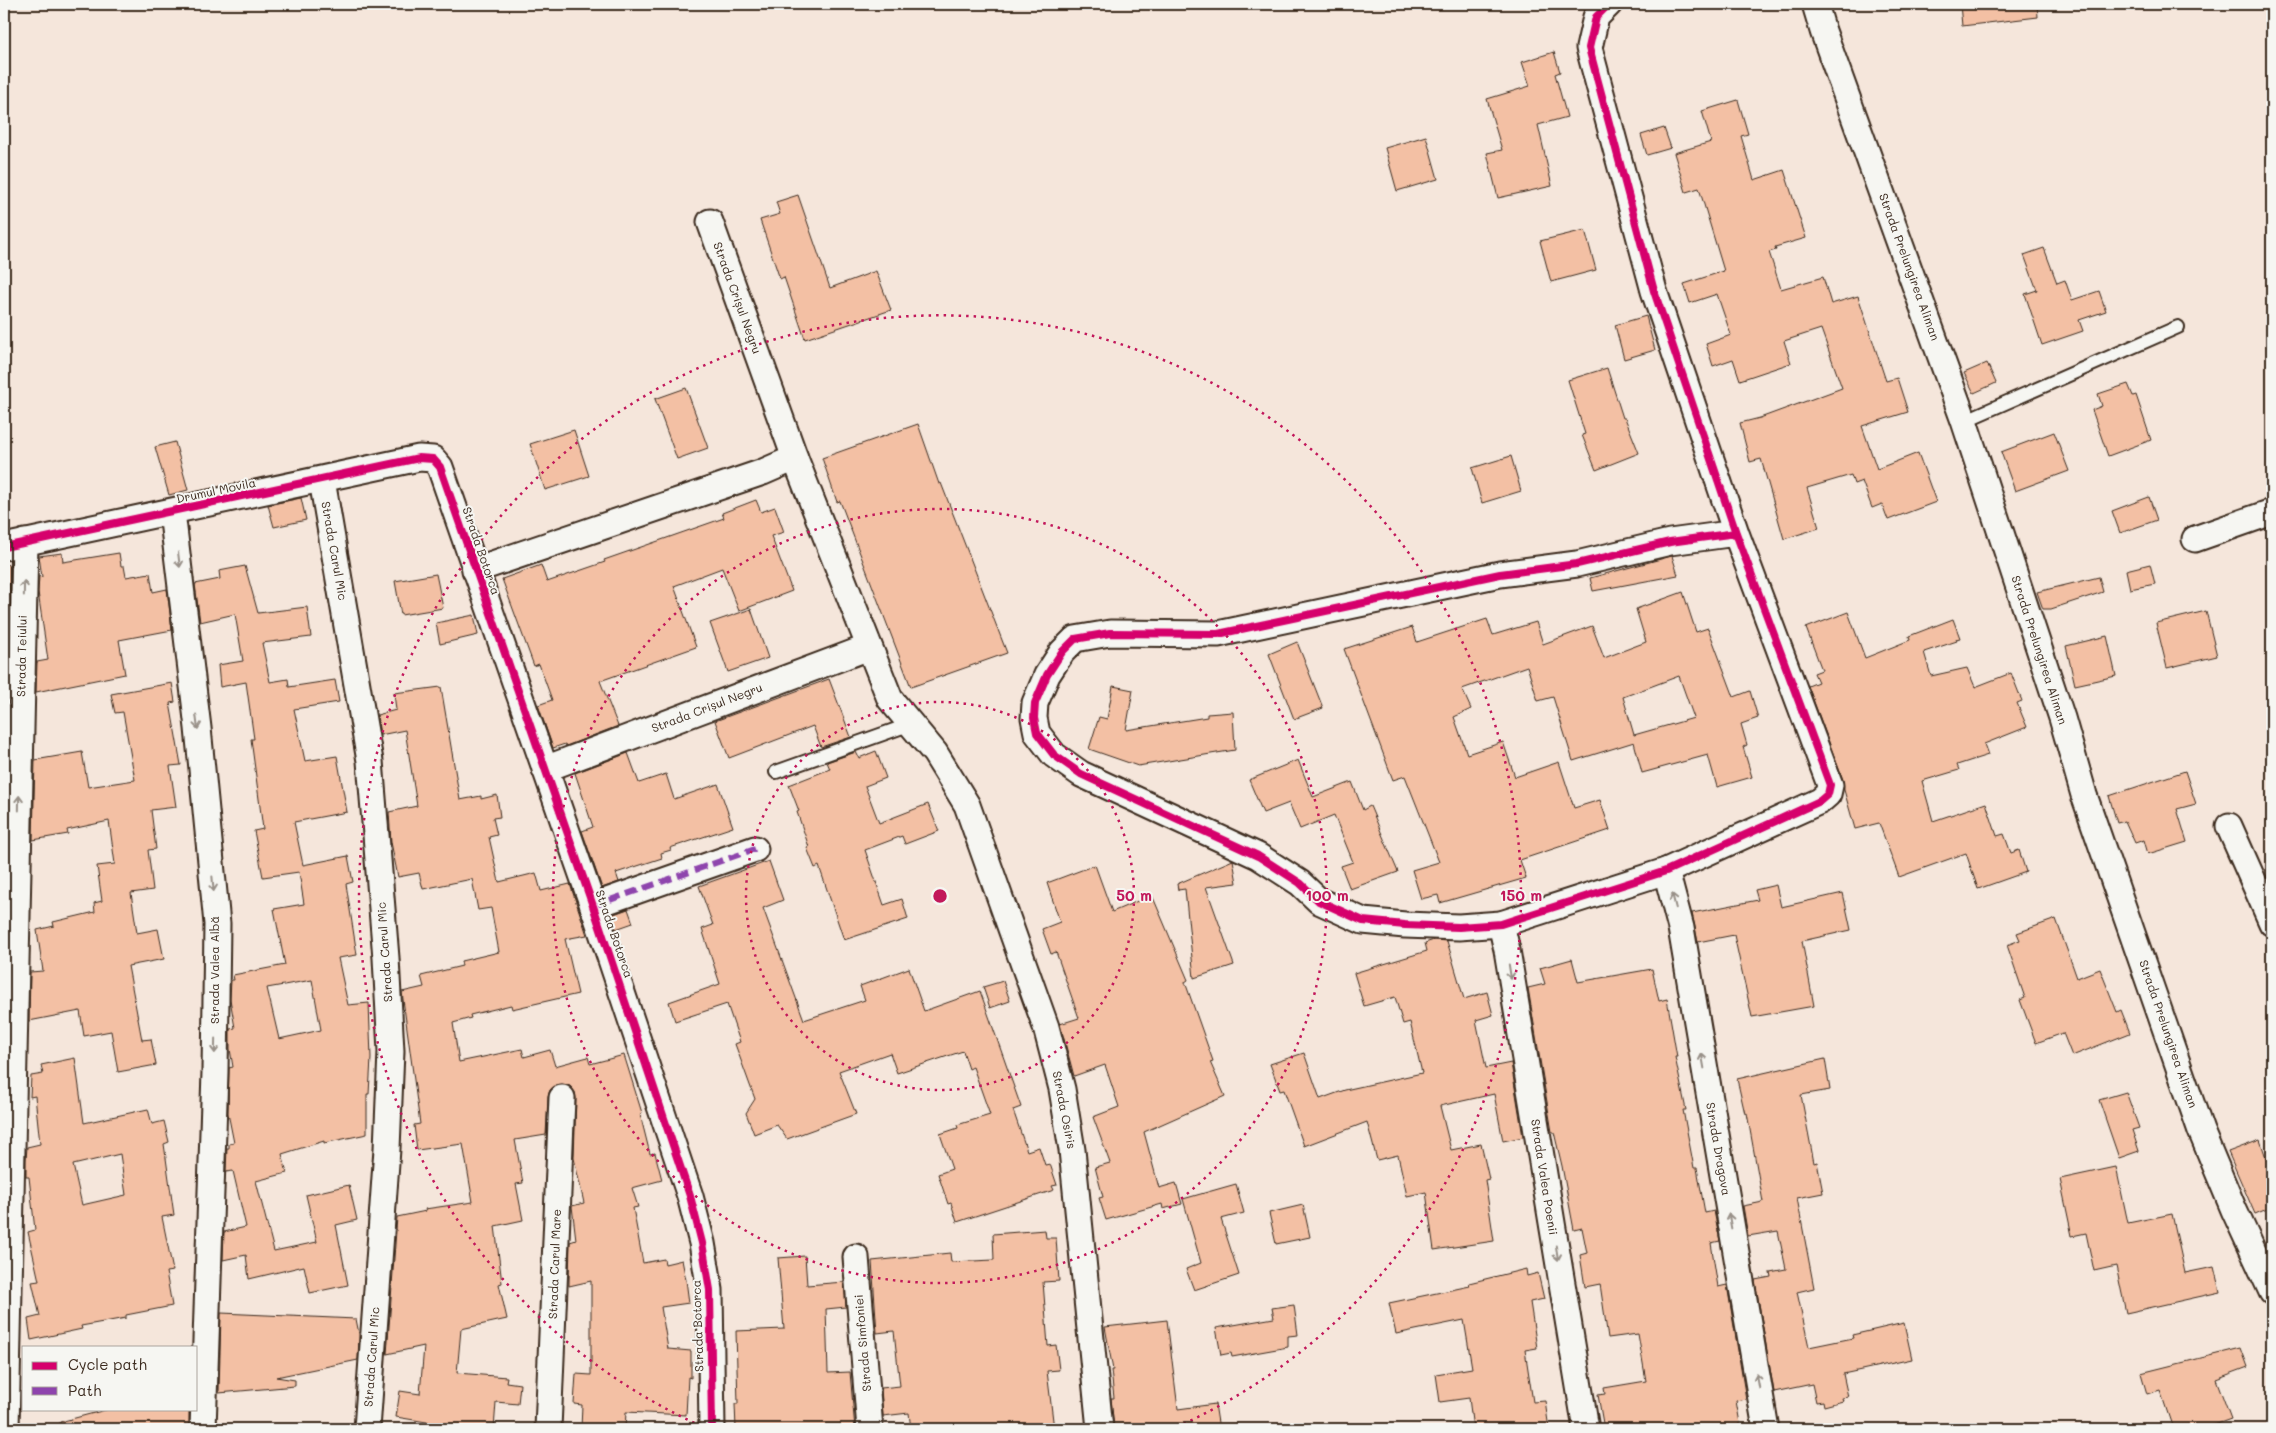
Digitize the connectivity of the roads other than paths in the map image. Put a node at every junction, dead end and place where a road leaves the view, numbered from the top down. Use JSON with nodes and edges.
{"nodes":[{"id":1,"x":1609,"y":4,"type":"edge"},
{"id":2,"x":1815,"y":4,"type":"edge"},
{"id":3,"x":710,"y":222,"type":"dead end"},
{"id":4,"x":2178,"y":327,"type":"dead end"},
{"id":5,"x":1964,"y":421,"type":"junction"},
{"id":6,"x":795,"y":458,"type":"junction"},
{"id":7,"x":433,"y":460,"type":"joint"},
{"id":8,"x":322,"y":480,"type":"junction"},
{"id":9,"x":172,"y":512,"type":"junction"},
{"id":10,"x":2272,"y":512,"type":"edge"},
{"id":11,"x":1736,"y":533,"type":"junction"},
{"id":12,"x":2195,"y":539,"type":"dead end"},
{"id":13,"x":14,"y":544,"type":"edge"},
{"id":14,"x":475,"y":570,"type":"junction"},
{"id":15,"x":869,"y":647,"type":"junction"},
{"id":16,"x":911,"y":724,"type":"junction"},
{"id":17,"x":545,"y":769,"type":"junction"},
{"id":18,"x":776,"y":772,"type":"dead end"},
{"id":19,"x":967,"y":805,"type":"joint"},
{"id":20,"x":2229,"y":826,"type":"dead end"},
{"id":21,"x":754,"y":849,"type":"dead end"},
{"id":22,"x":1666,"y":871,"type":"junction"},
{"id":23,"x":593,"y":906,"type":"junction"},
{"id":24,"x":2269,"y":909,"type":"edge"},
{"id":25,"x":1501,"y":924,"type":"junction"},
{"id":26,"x":562,"y":1098,"type":"dead end"},
{"id":27,"x":856,"y":1257,"type":"dead end"},
{"id":28,"x":2272,"y":1292,"type":"edge"},
{"id":29,"x":6,"y":1429,"type":"edge"},
{"id":30,"x":203,"y":1429,"type":"edge"},
{"id":31,"x":367,"y":1429,"type":"edge"},
{"id":32,"x":548,"y":1429,"type":"edge"},
{"id":33,"x":712,"y":1429,"type":"edge"},
{"id":34,"x":870,"y":1429,"type":"edge"},
{"id":35,"x":1100,"y":1429,"type":"edge"},
{"id":36,"x":1586,"y":1429,"type":"edge"},
{"id":37,"x":1766,"y":1429,"type":"edge"}],
"edges":[{"from":1,"to":11,"type":"street"},
{"from":2,"to":5,"type":"street","name":"Strada Prelungirea Aliman"},
{"from":3,"to":6,"type":"street","name":"Strada Crișul Negru"},
{"from":4,"to":5,"type":"lane"},
{"from":5,"to":28,"type":"street","name":"Strada Prelungirea Aliman"},
{"from":6,"to":14,"type":"street"},
{"from":6,"to":15,"type":"street","name":"Strada Crișul Negru"},
{"from":7,"to":8,"type":"street","name":"Drumul Movila"},
{"from":7,"to":14,"type":"street","name":"Strada Botorca"},
{"from":8,"to":9,"type":"street","name":"Drumul Movila"},
{"from":8,"to":31,"type":"street","name":"Strada Carul Mic"},
{"from":9,"to":13,"type":"street","name":"Drumul Movila"},
{"from":9,"to":30,"type":"street","name":"Strada Valea Albă","one_way":true},
{"from":10,"to":12,"type":"street"},
{"from":11,"to":22,"type":"street"},
{"from":11,"to":25,"type":"street"},
{"from":29,"to":13,"type":"street","name":"Strada Teiului","one_way":true},
{"from":14,"to":17,"type":"street","name":"Strada Botorca"},
{"from":15,"to":16,"type":"street","name":"Strada Crișul Negru"},
{"from":15,"to":17,"type":"street","name":"Strada Crișul Negru"},
{"from":16,"to":18,"type":"lane"},
{"from":16,"to":19,"type":"street","name":"Strada Crișul Negru"},
{"from":17,"to":23,"type":"street","name":"Strada Botorca"},
{"from":19,"to":35,"type":"street","name":"Strada Osiris"},
{"from":20,"to":24,"type":"street"},
{"from":21,"to":23,"type":"street"},
{"from":22,"to":25,"type":"street"},
{"from":37,"to":22,"type":"street","name":"Strada Dragova","one_way":true},
{"from":23,"to":33,"type":"street","name":"Strada Botorca"},
{"from":25,"to":36,"type":"street","name":"Strada Valea Poenii","one_way":true},
{"from":26,"to":32,"type":"street","name":"Strada Carul Mare"},
{"from":27,"to":34,"type":"street","name":"Strada Simfoniei"}]}
